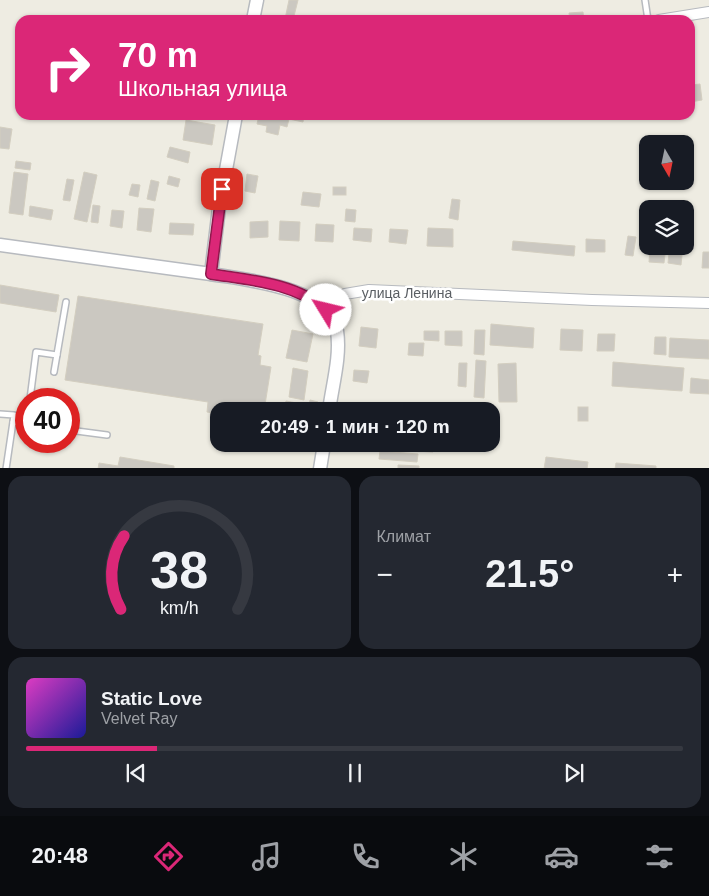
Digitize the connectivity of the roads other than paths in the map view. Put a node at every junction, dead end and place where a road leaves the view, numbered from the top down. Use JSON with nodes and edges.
{"nodes":[{"id":1,"x":256,"y":0,"type":"edge"},
{"id":2,"x":645,"y":0,"type":"edge"},
{"id":3,"x":709,"y":12,"type":"edge"},
{"id":4,"x":254,"y":15,"type":"edge"},
{"id":5,"x":647,"y":15,"type":"edge"},
{"id":6,"x":690,"y":15,"type":"edge"},
{"id":7,"x":235,"y":120,"type":"edge"},
{"id":8,"x":0,"y":245,"type":"edge"},
{"id":9,"x":211,"y":274,"type":"junction"},
{"id":10,"x":66,"y":302,"type":"dead end"},
{"id":11,"x":709,"y":303,"type":"edge"},
{"id":12,"x":326,"y":310,"type":"junction"},
{"id":13,"x":57,"y":355,"type":"junction"},
{"id":14,"x":54,"y":372,"type":"dead end"},
{"id":15,"x":31,"y":388,"type":"edge"},
{"id":16,"x":330,"y":402,"type":"edge"},
{"id":17,"x":0,"y":414,"type":"edge"},
{"id":18,"x":13,"y":422,"type":"joint"},
{"id":19,"x":80,"y":431,"type":"edge"},
{"id":20,"x":107,"y":435,"type":"dead end"},
{"id":21,"x":323,"y":452,"type":"edge"},
{"id":22,"x":6,"y":468,"type":"edge"},
{"id":23,"x":320,"y":468,"type":"edge"}],
"edges":[{"from":1,"to":4,"type":"street"},
{"from":2,"to":5,"type":"lane"},
{"from":3,"to":6,"type":"street"},
{"from":7,"to":9,"type":"street"},
{"from":8,"to":9,"type":"street"},
{"from":9,"to":12,"type":"street"},
{"from":10,"to":13,"type":"lane"},
{"from":11,"to":12,"type":"street","name":"улица Ленина"},
{"from":12,"to":16,"type":"street"},
{"from":13,"to":14,"type":"lane"},
{"from":13,"to":15,"type":"lane"},
{"from":17,"to":18,"type":"lane"},
{"from":18,"to":22,"type":"lane"},
{"from":19,"to":20,"type":"lane"},
{"from":21,"to":23,"type":"street"}]}
